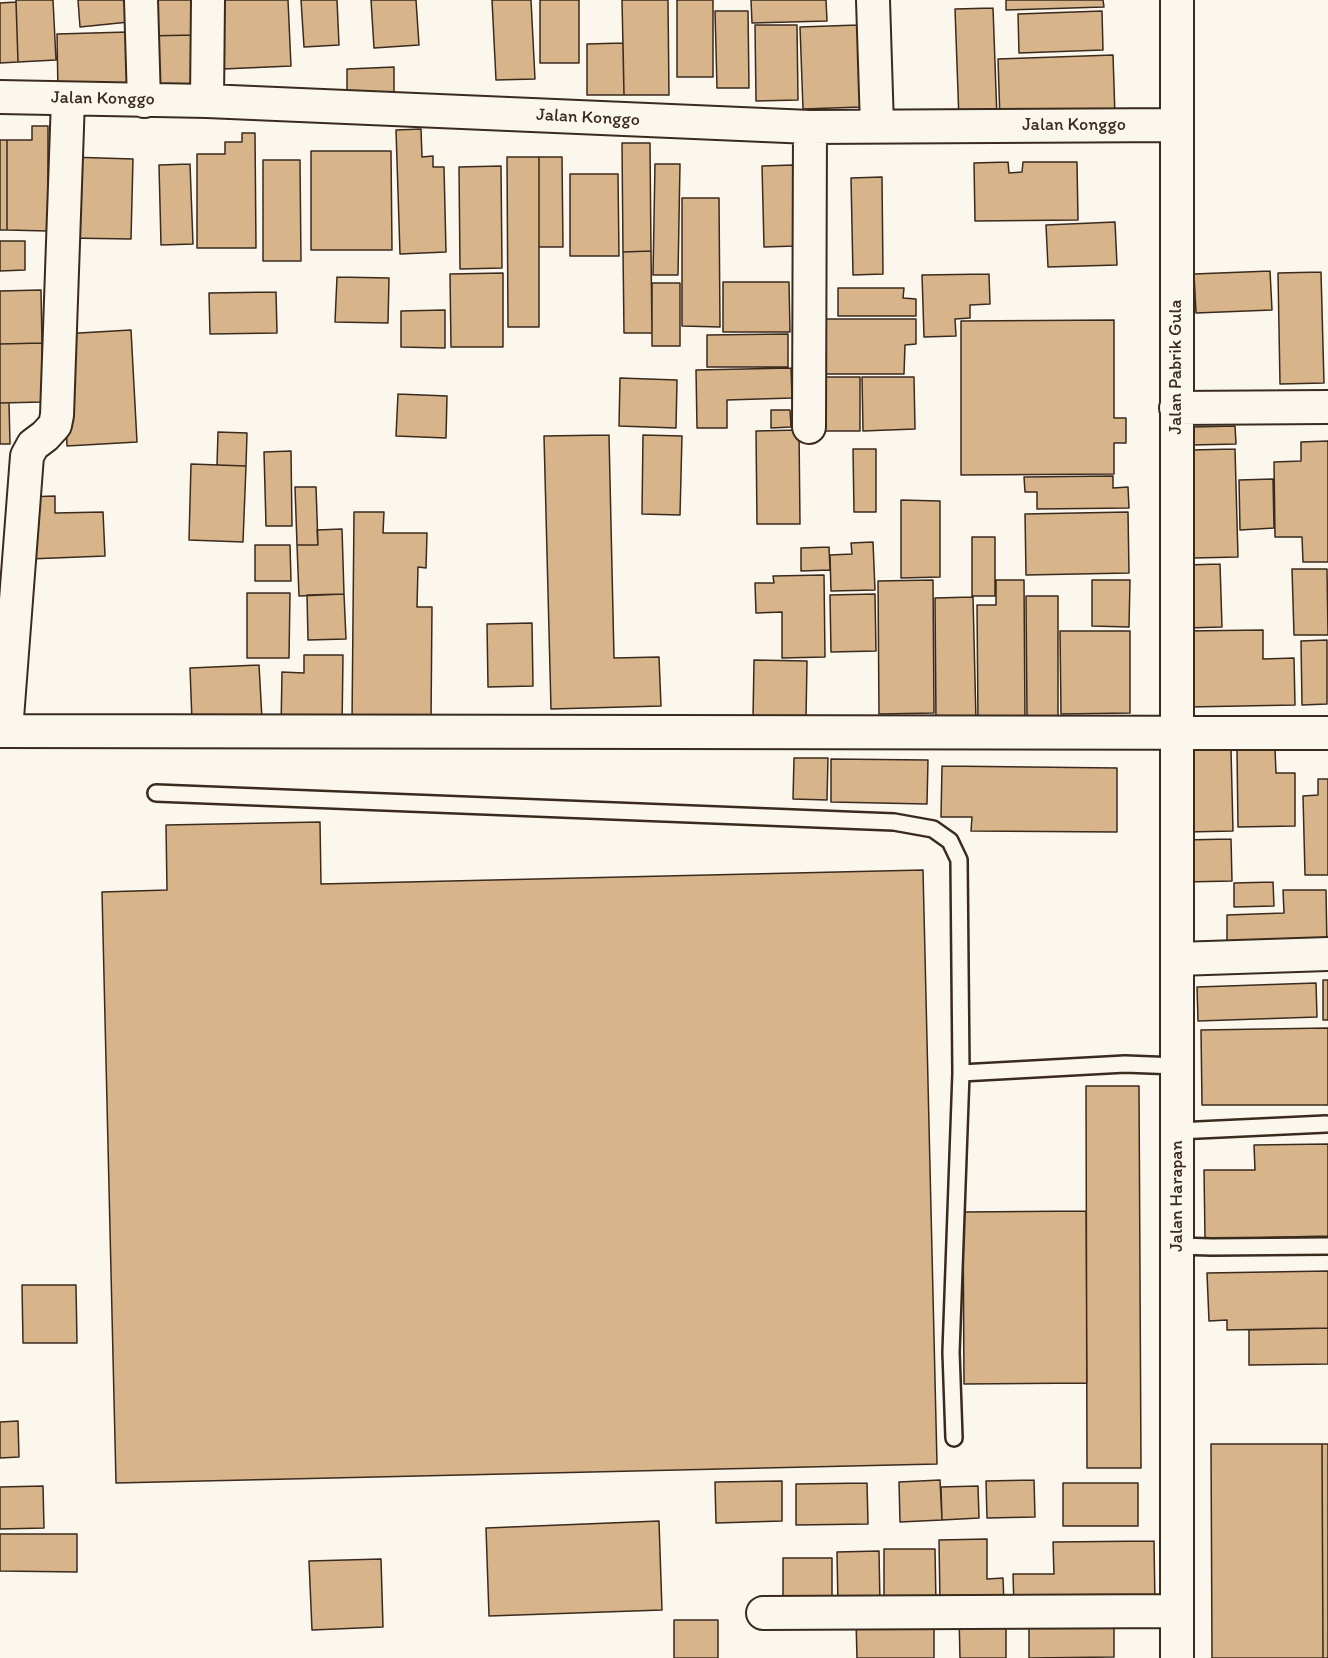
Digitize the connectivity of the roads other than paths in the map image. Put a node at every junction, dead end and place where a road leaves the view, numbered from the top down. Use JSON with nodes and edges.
{"nodes":[{"id":1,"x":141,"y":0,"type":"edge"},
{"id":2,"x":208,"y":0,"type":"edge"},
{"id":3,"x":873,"y":0,"type":"edge"},
{"id":4,"x":1177,"y":0,"type":"edge"},
{"id":5,"x":0,"y":97,"type":"edge"},
{"id":6,"x":68,"y":99,"type":"junction"},
{"id":7,"x":144,"y":101,"type":"junction"},
{"id":8,"x":207,"y":101,"type":"junction"},
{"id":9,"x":1177,"y":125,"type":"junction"},
{"id":10,"x":877,"y":126,"type":"junction"},
{"id":11,"x":810,"y":127,"type":"junction"},
{"id":12,"x":1328,"y":407,"type":"edge"},
{"id":13,"x":1176,"y":408,"type":"junction"},
{"id":14,"x":808,"y":427,"type":"dead end"},
{"id":15,"x":3,"y":731,"type":"edge"},
{"id":16,"x":1328,"y":733,"type":"edge"},
{"id":17,"x":1177,"y":734,"type":"junction"},
{"id":18,"x":156,"y":793,"type":"dead end"},
{"id":19,"x":1328,"y":954,"type":"edge"},
{"id":20,"x":1177,"y":959,"type":"junction"},
{"id":21,"x":1177,"y":1066,"type":"junction"},
{"id":22,"x":961,"y":1073,"type":"junction"},
{"id":23,"x":1326,"y":1124,"type":"dead end"},
{"id":24,"x":1177,"y":1131,"type":"junction"},
{"id":25,"x":1177,"y":1246,"type":"junction"},
{"id":26,"x":1328,"y":1246,"type":"edge"},
{"id":27,"x":954,"y":1438,"type":"dead end"},
{"id":28,"x":1177,"y":1611,"type":"junction"},
{"id":29,"x":763,"y":1613,"type":"dead end"},
{"id":30,"x":1177,"y":1658,"type":"edge"}],
"edges":[{"from":1,"to":7,"type":"street"},
{"from":2,"to":8,"type":"street"},
{"from":3,"to":10,"type":"street"},
{"from":4,"to":9,"type":"street","name":"Jalan Pabrik Gula"},
{"from":5,"to":6,"type":"street","name":"Jalan Konggo"},
{"from":6,"to":7,"type":"street","name":"Jalan Konggo"},
{"from":6,"to":15,"type":"street"},
{"from":7,"to":8,"type":"street","name":"Jalan Konggo"},
{"from":8,"to":11,"type":"street","name":"Jalan Konggo"},
{"from":9,"to":10,"type":"street","name":"Jalan Konggo"},
{"from":9,"to":13,"type":"street","name":"Jalan Pabrik Gula"},
{"from":10,"to":11,"type":"street","name":"Jalan Konggo"},
{"from":11,"to":14,"type":"street"},
{"from":12,"to":13,"type":"street"},
{"from":13,"to":17,"type":"street","name":"Jalan Pabrik Gula"},
{"from":15,"to":17,"type":"street"},
{"from":16,"to":17,"type":"street"},
{"from":17,"to":20,"type":"street","name":"Jalan Harapan"},
{"from":18,"to":22,"type":"lane"},
{"from":19,"to":20,"type":"street"},
{"from":20,"to":21,"type":"street","name":"Jalan Harapan"},
{"from":21,"to":22,"type":"lane"},
{"from":21,"to":24,"type":"street","name":"Jalan Harapan"},
{"from":22,"to":27,"type":"lane"},
{"from":23,"to":24,"type":"lane"},
{"from":24,"to":25,"type":"street","name":"Jalan Harapan"},
{"from":25,"to":26,"type":"lane"},
{"from":25,"to":28,"type":"street","name":"Jalan Harapan"},
{"from":28,"to":29,"type":"street"},
{"from":28,"to":30,"type":"street","name":"Jalan Harapan"}]}
